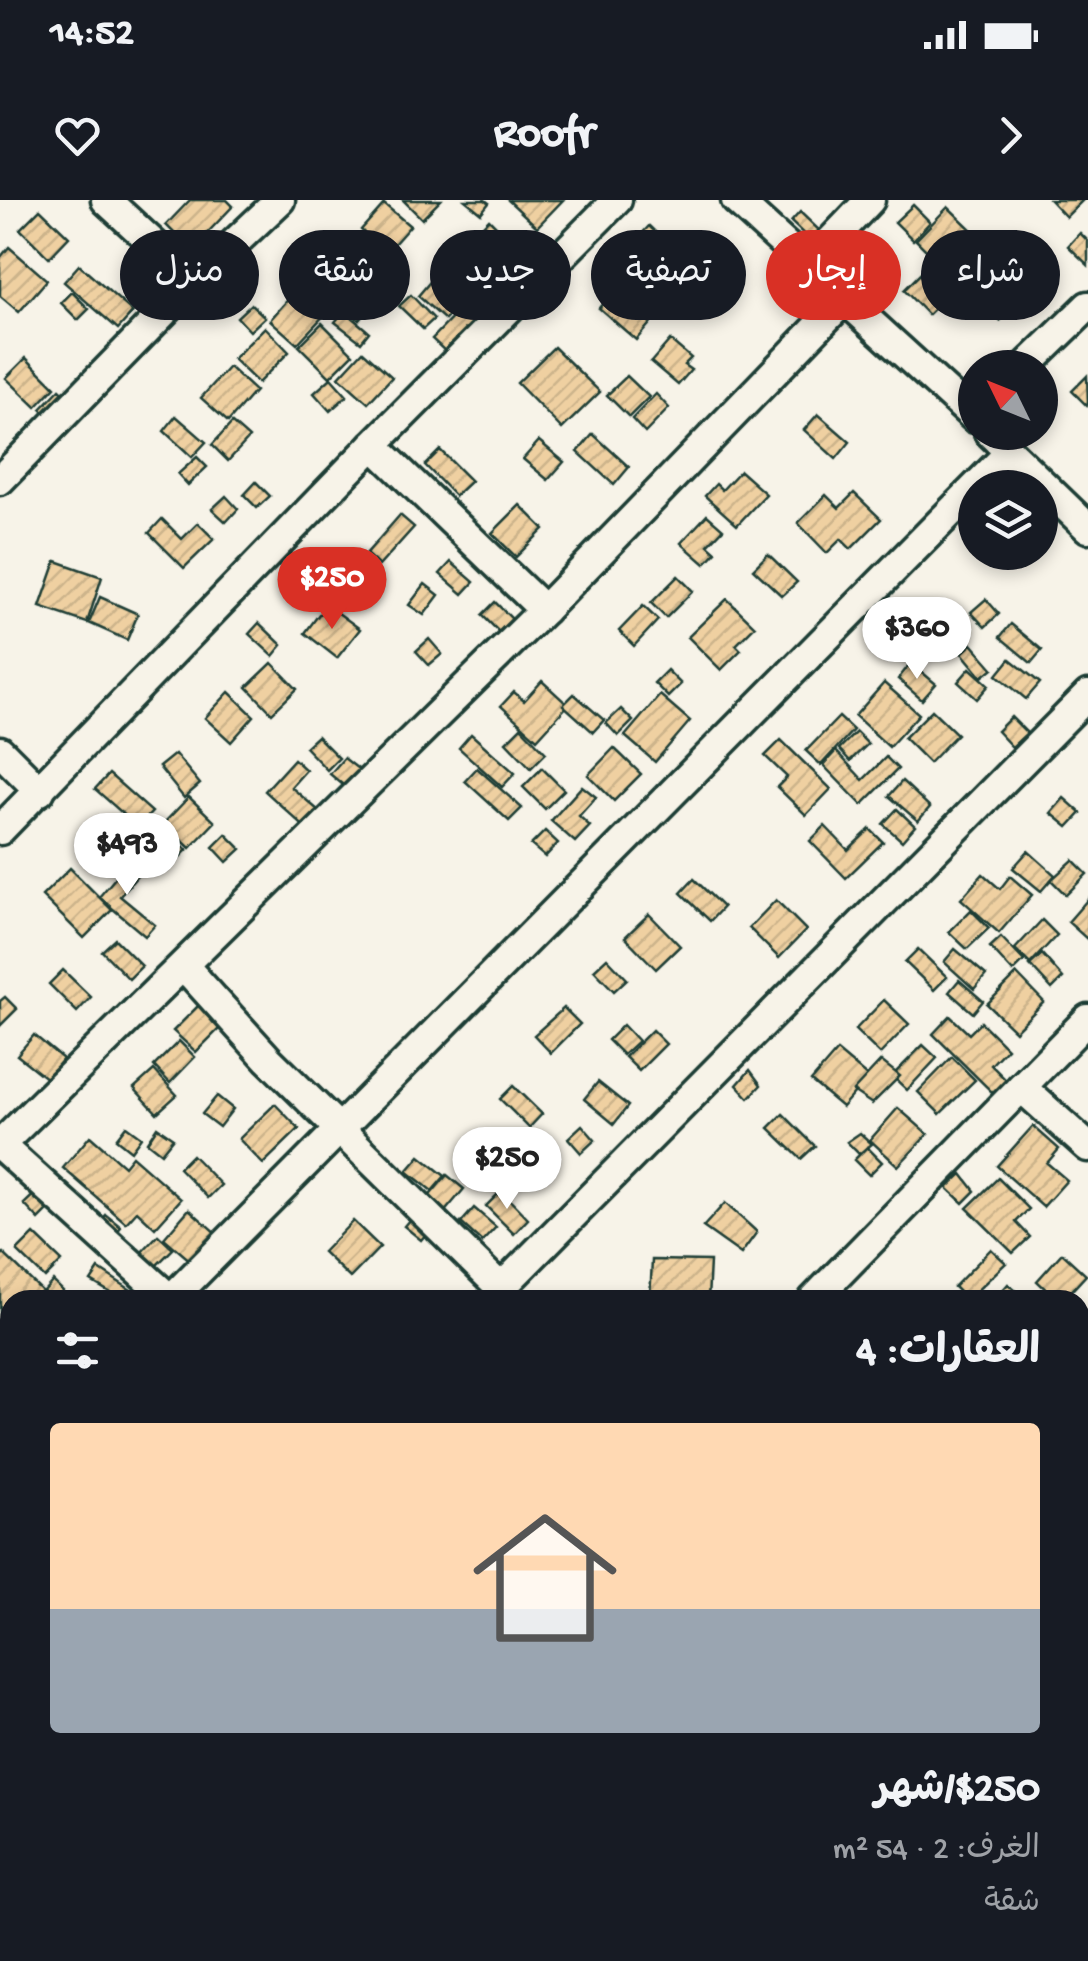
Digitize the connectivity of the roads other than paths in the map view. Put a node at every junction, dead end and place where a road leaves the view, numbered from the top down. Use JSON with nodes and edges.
{"nodes":[{"id":1,"x":106,"y":200,"type":"edge"},
{"id":2,"x":280,"y":200,"type":"edge"},
{"id":3,"x":617,"y":200,"type":"edge"},
{"id":4,"x":736,"y":200,"type":"edge"},
{"id":5,"x":870,"y":200,"type":"edge"},
{"id":6,"x":139,"y":230,"type":"edge"},
{"id":7,"x":248,"y":230,"type":"edge"},
{"id":8,"x":767,"y":230,"type":"edge"},
{"id":9,"x":841,"y":230,"type":"edge"},
{"id":10,"x":1088,"y":306,"type":"edge"},
{"id":11,"x":156,"y":320,"type":"edge"},
{"id":12,"x":826,"y":320,"type":"edge"},
{"id":13,"x":869,"y":320,"type":"edge"},
{"id":14,"x":1043,"y":350,"type":"edge"},
{"id":15,"x":958,"y":403,"type":"edge"},
{"id":16,"x":373,"y":445,"type":"junction"},
{"id":17,"x":963,"y":450,"type":"edge"},
{"id":18,"x":1008,"y":450,"type":"edge"},
{"id":19,"x":0,"y":480,"type":"edge"},
{"id":20,"x":1088,"y":528,"type":"edge"},
{"id":21,"x":544,"y":610,"type":"junction"},
{"id":22,"x":1088,"y":695,"type":"edge"},
{"id":23,"x":0,"y":751,"type":"edge"},
{"id":24,"x":40,"y":791,"type":"junction"},
{"id":25,"x":0,"y":830,"type":"edge"},
{"id":26,"x":184,"y":966,"type":"junction"},
{"id":27,"x":1088,"y":1019,"type":"edge"},
{"id":28,"x":1021,"y":1087,"type":"junction"},
{"id":29,"x":342,"y":1129,"type":"junction"},
{"id":30,"x":0,"y":1145,"type":"edge"},
{"id":31,"x":1088,"y":1147,"type":"edge"},
{"id":32,"x":160,"y":1290,"type":"edge"},
{"id":33,"x":181,"y":1290,"type":"edge"},
{"id":34,"x":498,"y":1290,"type":"edge"},
{"id":35,"x":510,"y":1290,"type":"edge"},
{"id":36,"x":823,"y":1290,"type":"edge"}],
"edges":[{"from":1,"to":6,"type":"street"},
{"from":2,"to":7,"type":"street"},
{"from":3,"to":16,"type":"street"},
{"from":4,"to":8,"type":"street"},
{"from":5,"to":9,"type":"street"},
{"from":10,"to":14,"type":"street"},
{"from":11,"to":19,"type":"street"},
{"from":12,"to":21,"type":"street"},
{"from":13,"to":15,"type":"street"},
{"from":16,"to":21,"type":"street"},
{"from":16,"to":24,"type":"street"},
{"from":17,"to":29,"type":"street"},
{"from":18,"to":20,"type":"street"},
{"from":21,"to":26,"type":"street"},
{"from":22,"to":35,"type":"street"},
{"from":23,"to":24,"type":"street"},
{"from":24,"to":25,"type":"street"},
{"from":26,"to":29,"type":"street"},
{"from":26,"to":30,"type":"street"},
{"from":27,"to":28,"type":"street"},
{"from":28,"to":31,"type":"street"},
{"from":28,"to":36,"type":"street"},
{"from":29,"to":33,"type":"street"},
{"from":29,"to":34,"type":"street"},
{"from":30,"to":32,"type":"street"}]}
